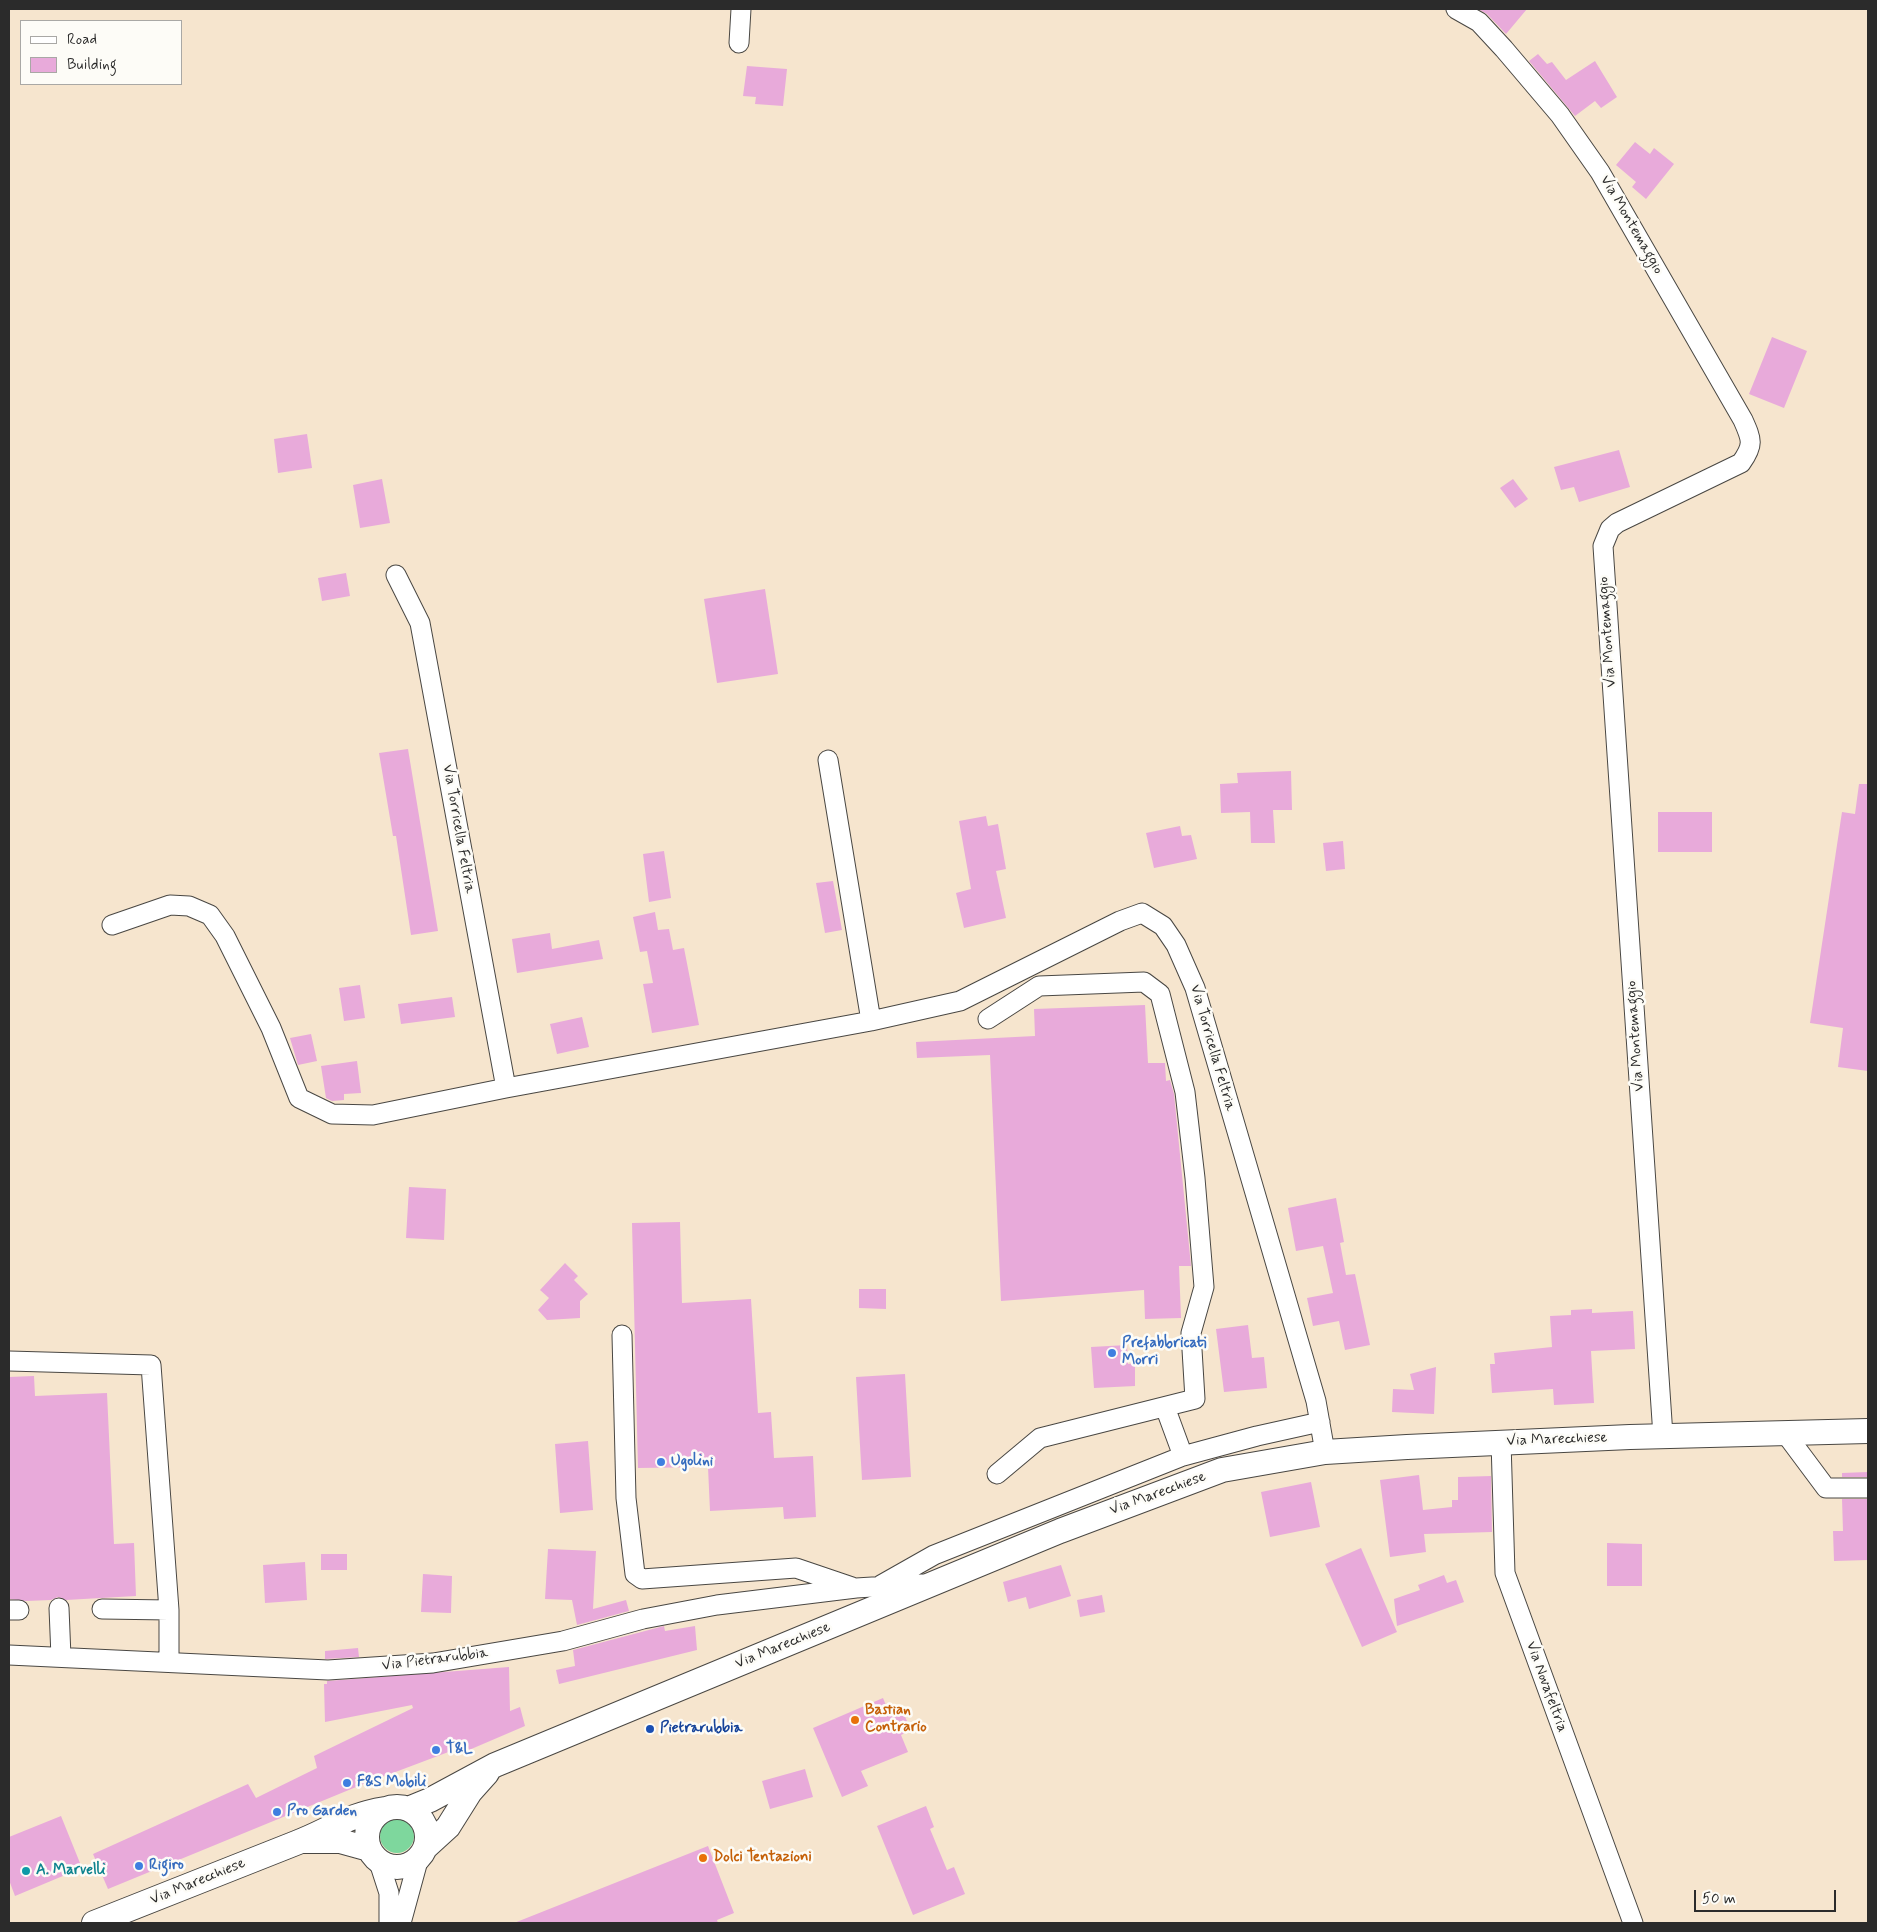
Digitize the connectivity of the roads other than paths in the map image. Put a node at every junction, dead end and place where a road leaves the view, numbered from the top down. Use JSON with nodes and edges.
{"nodes":[{"id":1,"x":741,"y":9,"type":"edge"},
{"id":2,"x":1456,"y":9,"type":"edge"},
{"id":3,"x":739,"y":43,"type":"dead end"},
{"id":4,"x":396,"y":575,"type":"dead end"},
{"id":5,"x":828,"y":760,"type":"dead end"},
{"id":6,"x":112,"y":924,"type":"dead end"},
{"id":7,"x":988,"y":1019,"type":"dead end"},
{"id":8,"x":871,"y":1021,"type":"junction"},
{"id":9,"x":506,"y":1088,"type":"junction"},
{"id":10,"x":622,"y":1335,"type":"dead end"},
{"id":11,"x":9,"y":1361,"type":"edge"},
{"id":12,"x":1166,"y":1406,"type":"junction"},
{"id":13,"x":1320,"y":1422,"type":"junction"},
{"id":14,"x":1868,"y":1431,"type":"edge"},
{"id":15,"x":1785,"y":1433,"type":"junction"},
{"id":16,"x":1663,"y":1436,"type":"junction"},
{"id":17,"x":1501,"y":1442,"type":"junction"},
{"id":18,"x":1325,"y":1452,"type":"junction"},
{"id":19,"x":1183,"y":1456,"type":"junction"},
{"id":20,"x":996,"y":1474,"type":"dead end"},
{"id":21,"x":1868,"y":1488,"type":"edge"},
{"id":22,"x":932,"y":1584,"type":"junction"},
{"id":23,"x":878,"y":1587,"type":"junction"},
{"id":24,"x":856,"y":1588,"type":"junction"},
{"id":25,"x":60,"y":1608,"type":"dead end"},
{"id":26,"x":102,"y":1609,"type":"dead end"},
{"id":27,"x":169,"y":1610,"type":"junction"},
{"id":28,"x":9,"y":1655,"type":"edge"},
{"id":29,"x":61,"y":1657,"type":"junction"},
{"id":30,"x":169,"y":1661,"type":"junction"},
{"id":31,"x":495,"y":1765,"type":"junction"},
{"id":32,"x":385,"y":1809,"type":"junction"},
{"id":33,"x":408,"y":1809,"type":"junction"},
{"id":34,"x":302,"y":1841,"type":"junction"},
{"id":35,"x":422,"y":1853,"type":"junction"},
{"id":36,"x":374,"y":1855,"type":"junction"},
{"id":37,"x":94,"y":1923,"type":"edge"},
{"id":38,"x":388,"y":1923,"type":"edge"},
{"id":39,"x":401,"y":1923,"type":"edge"},
{"id":40,"x":1633,"y":1923,"type":"edge"}],
"edges":[{"from":1,"to":3,"type":"street"},
{"from":2,"to":16,"type":"street","name":"Via Montemaggio"},
{"from":4,"to":9,"type":"street","name":"Via Torricella Feltria"},
{"from":5,"to":8,"type":"street"},
{"from":6,"to":9,"type":"street","name":"Via Torricella Feltria"},
{"from":7,"to":12,"type":"street"},
{"from":8,"to":9,"type":"street","name":"Via Torricella Feltria"},
{"from":8,"to":13,"type":"street","name":"Via Torricella Feltria"},
{"from":10,"to":24,"type":"street","name":"Via Pietrarubbia"},
{"from":11,"to":27,"type":"street"},
{"from":12,"to":19,"type":"street"},
{"from":12,"to":20,"type":"street"},
{"from":13,"to":18,"type":"street","name":"Via Torricella Feltria"},
{"from":13,"to":19,"type":"street"},
{"from":14,"to":15,"type":"main road","name":"Via Marecchiese"},
{"from":15,"to":16,"type":"main road","name":"Via Marecchiese"},
{"from":15,"to":21,"type":"street"},
{"from":16,"to":17,"type":"main road","name":"Via Marecchiese"},
{"from":17,"to":18,"type":"main road","name":"Via Marecchiese"},
{"from":17,"to":40,"type":"street","name":"Via Novafeltria"},
{"from":18,"to":22,"type":"main road","name":"Via Marecchiese"},
{"from":19,"to":23,"type":"street"},
{"from":22,"to":23,"type":"street","name":"Via Pietrarubbia"},
{"from":22,"to":31,"type":"main road","name":"Via Marecchiese"},
{"from":23,"to":24,"type":"street","name":"Via Pietrarubbia"},
{"from":24,"to":30,"type":"street","name":"Via Pietrarubbia"},
{"from":25,"to":29,"type":"street"},
{"from":26,"to":27,"type":"street"},
{"from":27,"to":30,"type":"street"},
{"from":28,"to":29,"type":"street","name":"Via Pietrarubbia"},
{"from":29,"to":30,"type":"street","name":"Via Pietrarubbia"},
{"from":31,"to":33,"type":"main road","name":"Via Marecchiese"},
{"from":31,"to":35,"type":"main road","name":"Via Marecchiese"},
{"from":32,"to":33,"type":"main road","name":"Via Marecchiese"},
{"from":32,"to":34,"type":"main road","name":"Via Marecchiese"},
{"from":32,"to":36,"type":"main road"},
{"from":33,"to":35,"type":"main road"},
{"from":34,"to":36,"type":"main road","name":"Via Marecchiese"},
{"from":34,"to":37,"type":"main road","name":"Via Marecchiese"},
{"from":35,"to":36,"type":"main road","name":"Via Marecchiese"},
{"from":35,"to":39,"type":"street"},
{"from":36,"to":38,"type":"street"}]}
